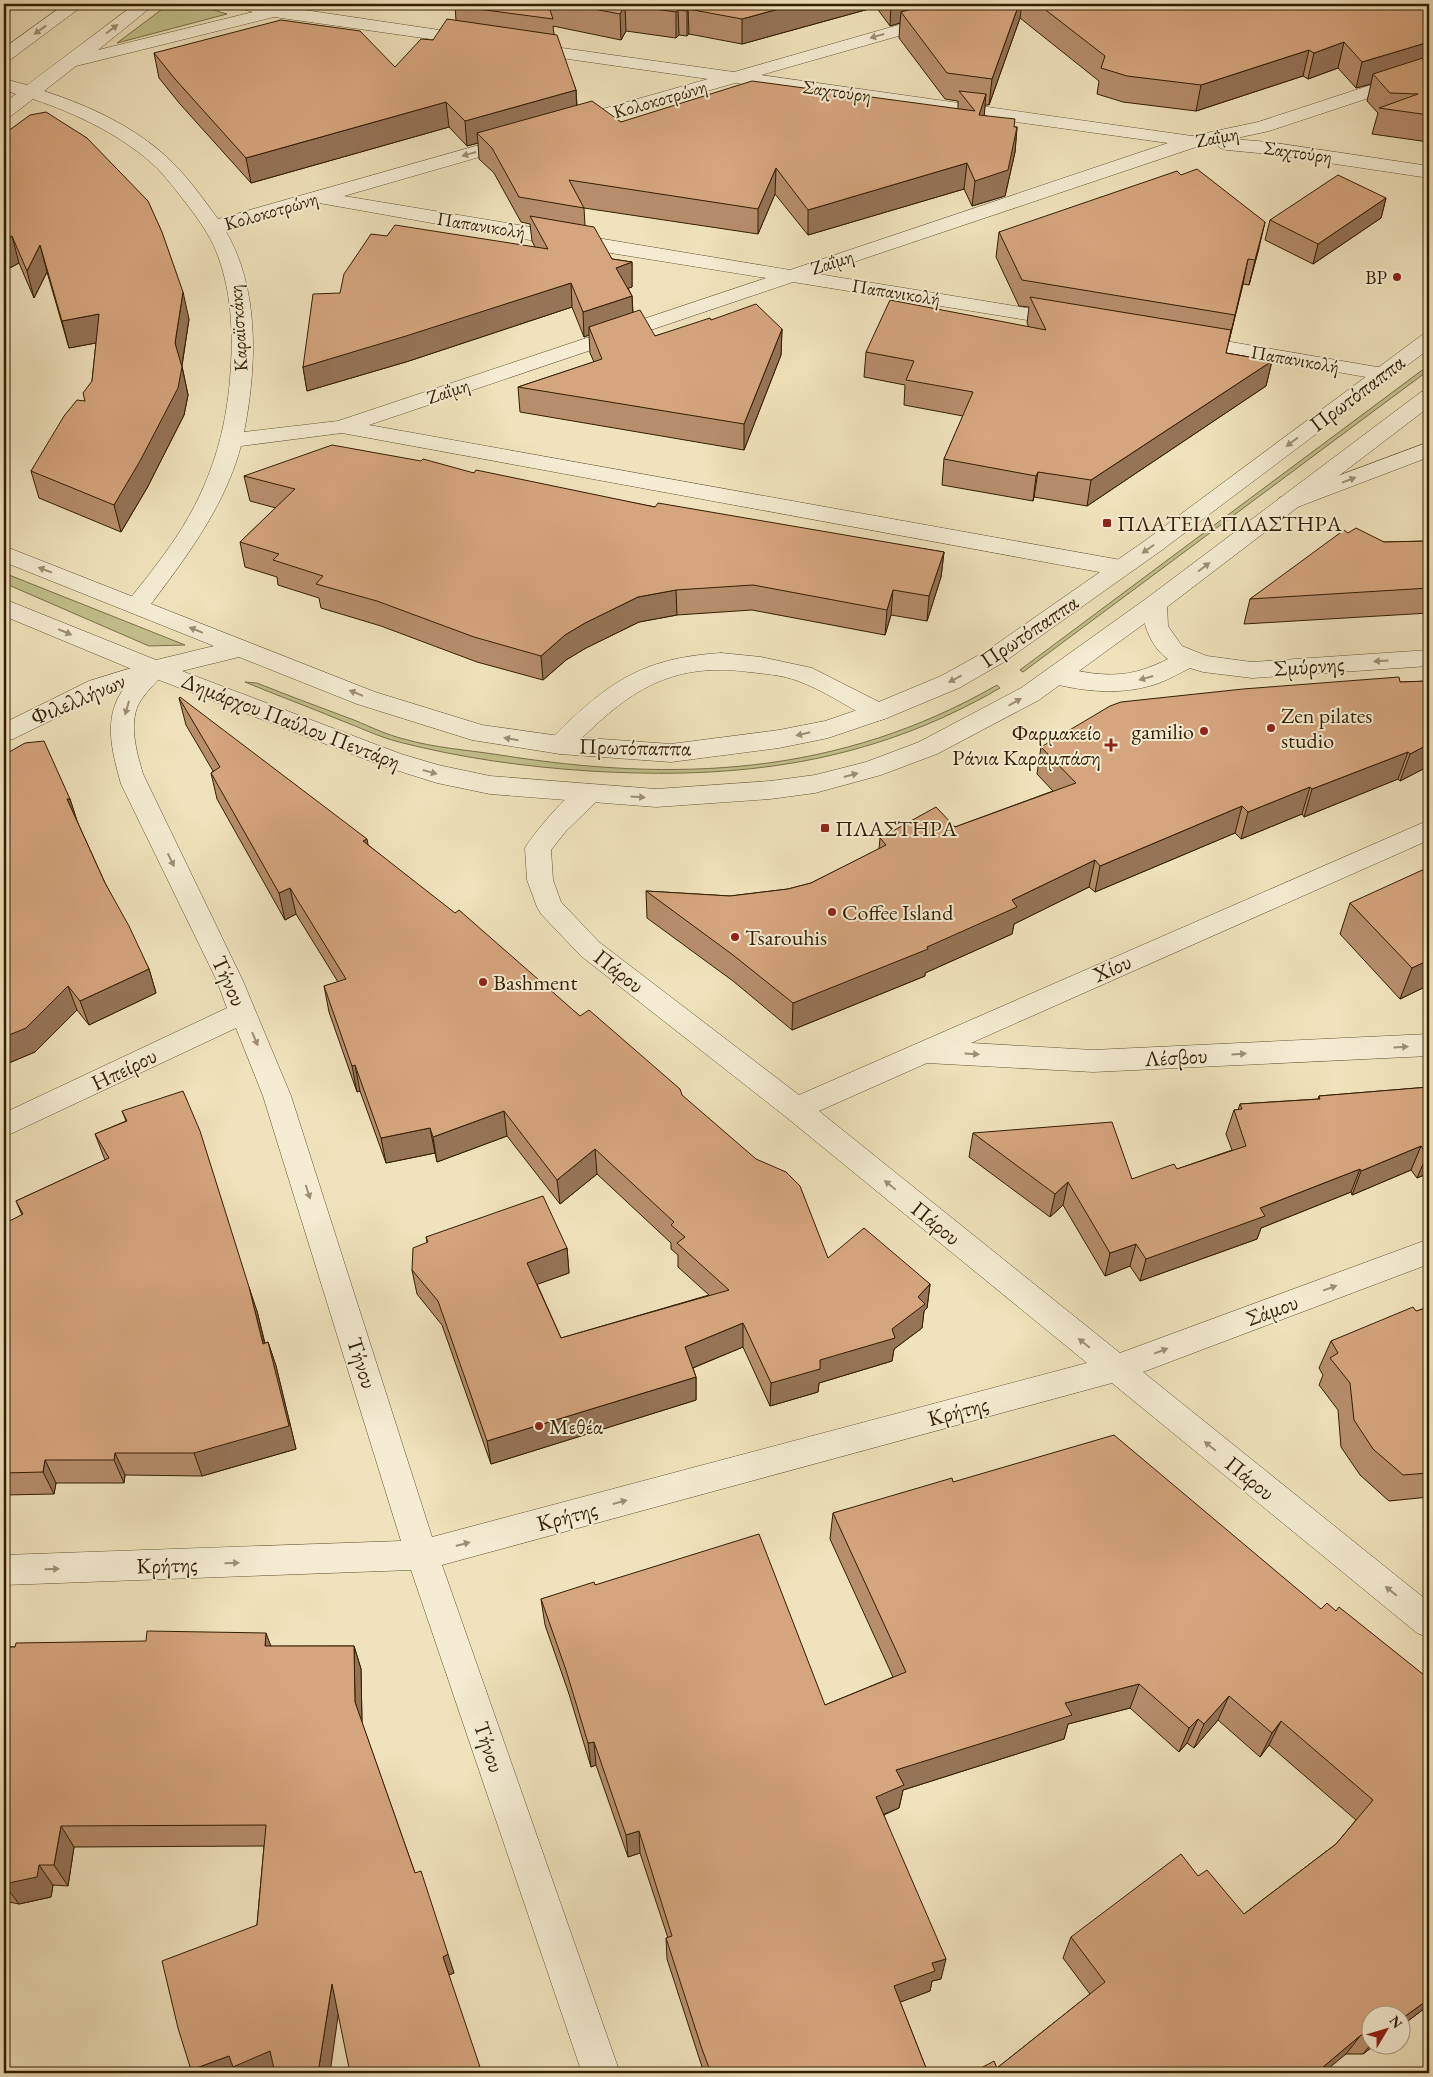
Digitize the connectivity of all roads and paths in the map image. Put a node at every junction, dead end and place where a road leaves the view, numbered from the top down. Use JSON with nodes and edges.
{"nodes":[{"id":1,"x":76,"y":4,"type":"edge"},
{"id":2,"x":146,"y":4,"type":"edge"},
{"id":3,"x":245,"y":4,"type":"edge"},
{"id":4,"x":310,"y":4,"type":"edge"},
{"id":5,"x":991,"y":4,"type":"edge"},
{"id":6,"x":273,"y":12,"type":"junction"},
{"id":7,"x":488,"y":42,"type":"edge"},
{"id":8,"x":508,"y":45,"type":"edge"},
{"id":9,"x":4,"y":56,"type":"edge"},
{"id":10,"x":69,"y":62,"type":"junction"},
{"id":11,"x":1429,"y":72,"type":"edge"},
{"id":12,"x":736,"y":77,"type":"junction"},
{"id":13,"x":4,"y":84,"type":"edge"},
{"id":14,"x":30,"y":92,"type":"junction"},
{"id":15,"x":4,"y":112,"type":"edge"},
{"id":16,"x":557,"y":128,"type":"edge"},
{"id":17,"x":528,"y":137,"type":"edge"},
{"id":18,"x":1194,"y":141,"type":"junction"},
{"id":19,"x":1429,"y":172,"type":"edge"},
{"id":20,"x":320,"y":197,"type":"junction"},
{"id":21,"x":213,"y":227,"type":"junction"},
{"id":22,"x":789,"y":276,"type":"junction"},
{"id":23,"x":1082,"y":323,"type":"edge"},
{"id":24,"x":1170,"y":338,"type":"edge"},
{"id":25,"x":1429,"y":339,"type":"edge"},
{"id":26,"x":1384,"y":374,"type":"junction"},
{"id":27,"x":1429,"y":397,"type":"edge"},
{"id":28,"x":341,"y":427,"type":"junction"},
{"id":29,"x":233,"y":440,"type":"junction"},
{"id":30,"x":1429,"y":449,"type":"edge"},
{"id":31,"x":1287,"y":503,"type":"junction"},
{"id":32,"x":4,"y":554,"type":"edge"},
{"id":33,"x":1120,"y":568,"type":"junction"},
{"id":34,"x":1155,"y":604,"type":"junction"},
{"id":35,"x":4,"y":606,"type":"edge"},
{"id":36,"x":136,"y":606,"type":"junction"},
{"id":37,"x":241,"y":648,"type":"junction"},
{"id":38,"x":1429,"y":658,"type":"edge"},
{"id":39,"x":1190,"y":659,"type":"junction"},
{"id":40,"x":154,"y":669,"type":"junction"},
{"id":41,"x":1056,"y":676,"type":"junction"},
{"id":42,"x":878,"y":712,"type":"junction"},
{"id":43,"x":4,"y":732,"type":"edge"},
{"id":44,"x":560,"y":745,"type":"junction"},
{"id":45,"x":589,"y":794,"type":"junction"},
{"id":46,"x":1429,"y":829,"type":"edge"},
{"id":47,"x":244,"y":1012,"type":"junction"},
{"id":48,"x":1429,"y":1045,"type":"edge"},
{"id":49,"x":923,"y":1052,"type":"junction"},
{"id":50,"x":796,"y":1109,"type":"junction"},
{"id":51,"x":4,"y":1126,"type":"edge"},
{"id":52,"x":1429,"y":1251,"type":"edge"},
{"id":53,"x":1115,"y":1369,"type":"junction"},
{"id":54,"x":422,"y":1555,"type":"junction"},
{"id":55,"x":4,"y":1570,"type":"edge"},
{"id":56,"x":1429,"y":1622,"type":"edge"},
{"id":57,"x":601,"y":2073,"type":"edge"}],
"edges":[{"from":1,"to":9,"type":"street","one_way":true},
{"from":10,"to":2,"type":"street","one_way":true},
{"from":3,"to":6,"type":"street"},
{"from":4,"to":6,"type":"street"},
{"from":5,"to":12,"type":"street","name":"Κολοκοτρώνη","one_way":true},
{"from":6,"to":7,"type":"street"},
{"from":6,"to":10,"type":"street"},
{"from":8,"to":12,"type":"street","name":"Σαχτούρη"},
{"from":10,"to":14,"type":"street"},
{"from":11,"to":18,"type":"street","name":"Ζαΐμη"},
{"from":12,"to":16,"type":"street","name":"Κολοκοτρώνη"},
{"from":12,"to":18,"type":"street","name":"Σαχτούρη"},
{"from":13,"to":14,"type":"street","name":"Καραϊσκάκη"},
{"from":14,"to":15,"type":"street"},
{"from":14,"to":21,"type":"street","name":"Καραϊσκάκη"},
{"from":17,"to":20,"type":"street","name":"Κολοκοτρώνη","one_way":true},
{"from":18,"to":19,"type":"street","name":"Σαχτούρη"},
{"from":18,"to":22,"type":"street","name":"Ζαΐμη"},
{"from":20,"to":21,"type":"street","name":"Κολοκοτρώνη"},
{"from":20,"to":22,"type":"street","name":"Παπανικολή"},
{"from":21,"to":29,"type":"street","name":"Καραϊσκάκη"},
{"from":22,"to":23,"type":"street","name":"Παπανικολή"},
{"from":22,"to":28,"type":"street","name":"Ζαΐμη"},
{"from":24,"to":26,"type":"street","name":"Παπανικολή"},
{"from":25,"to":26,"type":"street","name":"Πρωτόπαππα"},
{"from":26,"to":33,"type":"street","name":"Πρωτόπαππα","one_way":true},
{"from":27,"to":31,"type":"street","name":"Πρωτόπαππα"},
{"from":28,"to":29,"type":"street","name":"Ζαΐμη"},
{"from":28,"to":33,"type":"street"},
{"from":29,"to":36,"type":"street","name":"Καραϊσκάκη"},
{"from":31,"to":30,"type":"street","one_way":true},
{"from":34,"to":31,"type":"street","name":"Πρωτόπαππα","one_way":true},
{"from":36,"to":32,"type":"street","one_way":true},
{"from":33,"to":42,"type":"street","name":"Πρωτόπαππα","one_way":true},
{"from":34,"to":39,"type":"street","name":"Σμύρνης"},
{"from":34,"to":41,"type":"street","name":"Πρωτόπαππα"},
{"from":35,"to":40,"type":"street","name":"Δημάρχου Παύλου Πεντάρη","one_way":true},
{"from":37,"to":36,"type":"street","one_way":true},
{"from":37,"to":40,"type":"street","name":"Φιλελλήνων"},
{"from":44,"to":37,"type":"street","one_way":true},
{"from":38,"to":39,"type":"street","name":"Σμύρνης","one_way":true},
{"from":39,"to":41,"type":"street","one_way":true},
{"from":40,"to":43,"type":"street","name":"Φιλελλήνων"},
{"from":40,"to":45,"type":"street","name":"Δημάρχου Παύλου Πεντάρη","one_way":true},
{"from":40,"to":47,"type":"street","name":"Τήνου","one_way":true},
{"from":45,"to":41,"type":"street","name":"Πρωτόπαππα","one_way":true},
{"from":42,"to":44,"type":"street","name":"Πρωτόπαππα","one_way":true},
{"from":42,"to":44,"type":"street"},
{"from":45,"to":50,"type":"street","name":"Πάρου"},
{"from":46,"to":49,"type":"street","name":"Χίου"},
{"from":47,"to":51,"type":"street","name":"Ηπείρου"},
{"from":47,"to":54,"type":"street","name":"Τήνου","one_way":true},
{"from":49,"to":48,"type":"street","name":"Λέσβου","one_way":true},
{"from":49,"to":50,"type":"street","name":"Χίου"},
{"from":53,"to":50,"type":"street","name":"Πάρου","one_way":true},
{"from":53,"to":52,"type":"street","name":"Σάμου","one_way":true},
{"from":54,"to":53,"type":"street","name":"Κρήτης","one_way":true},
{"from":56,"to":53,"type":"street","name":"Πάρου","one_way":true},
{"from":55,"to":54,"type":"street","name":"Κρήτης","one_way":true},
{"from":54,"to":57,"type":"street","name":"Τήνου"}]}
